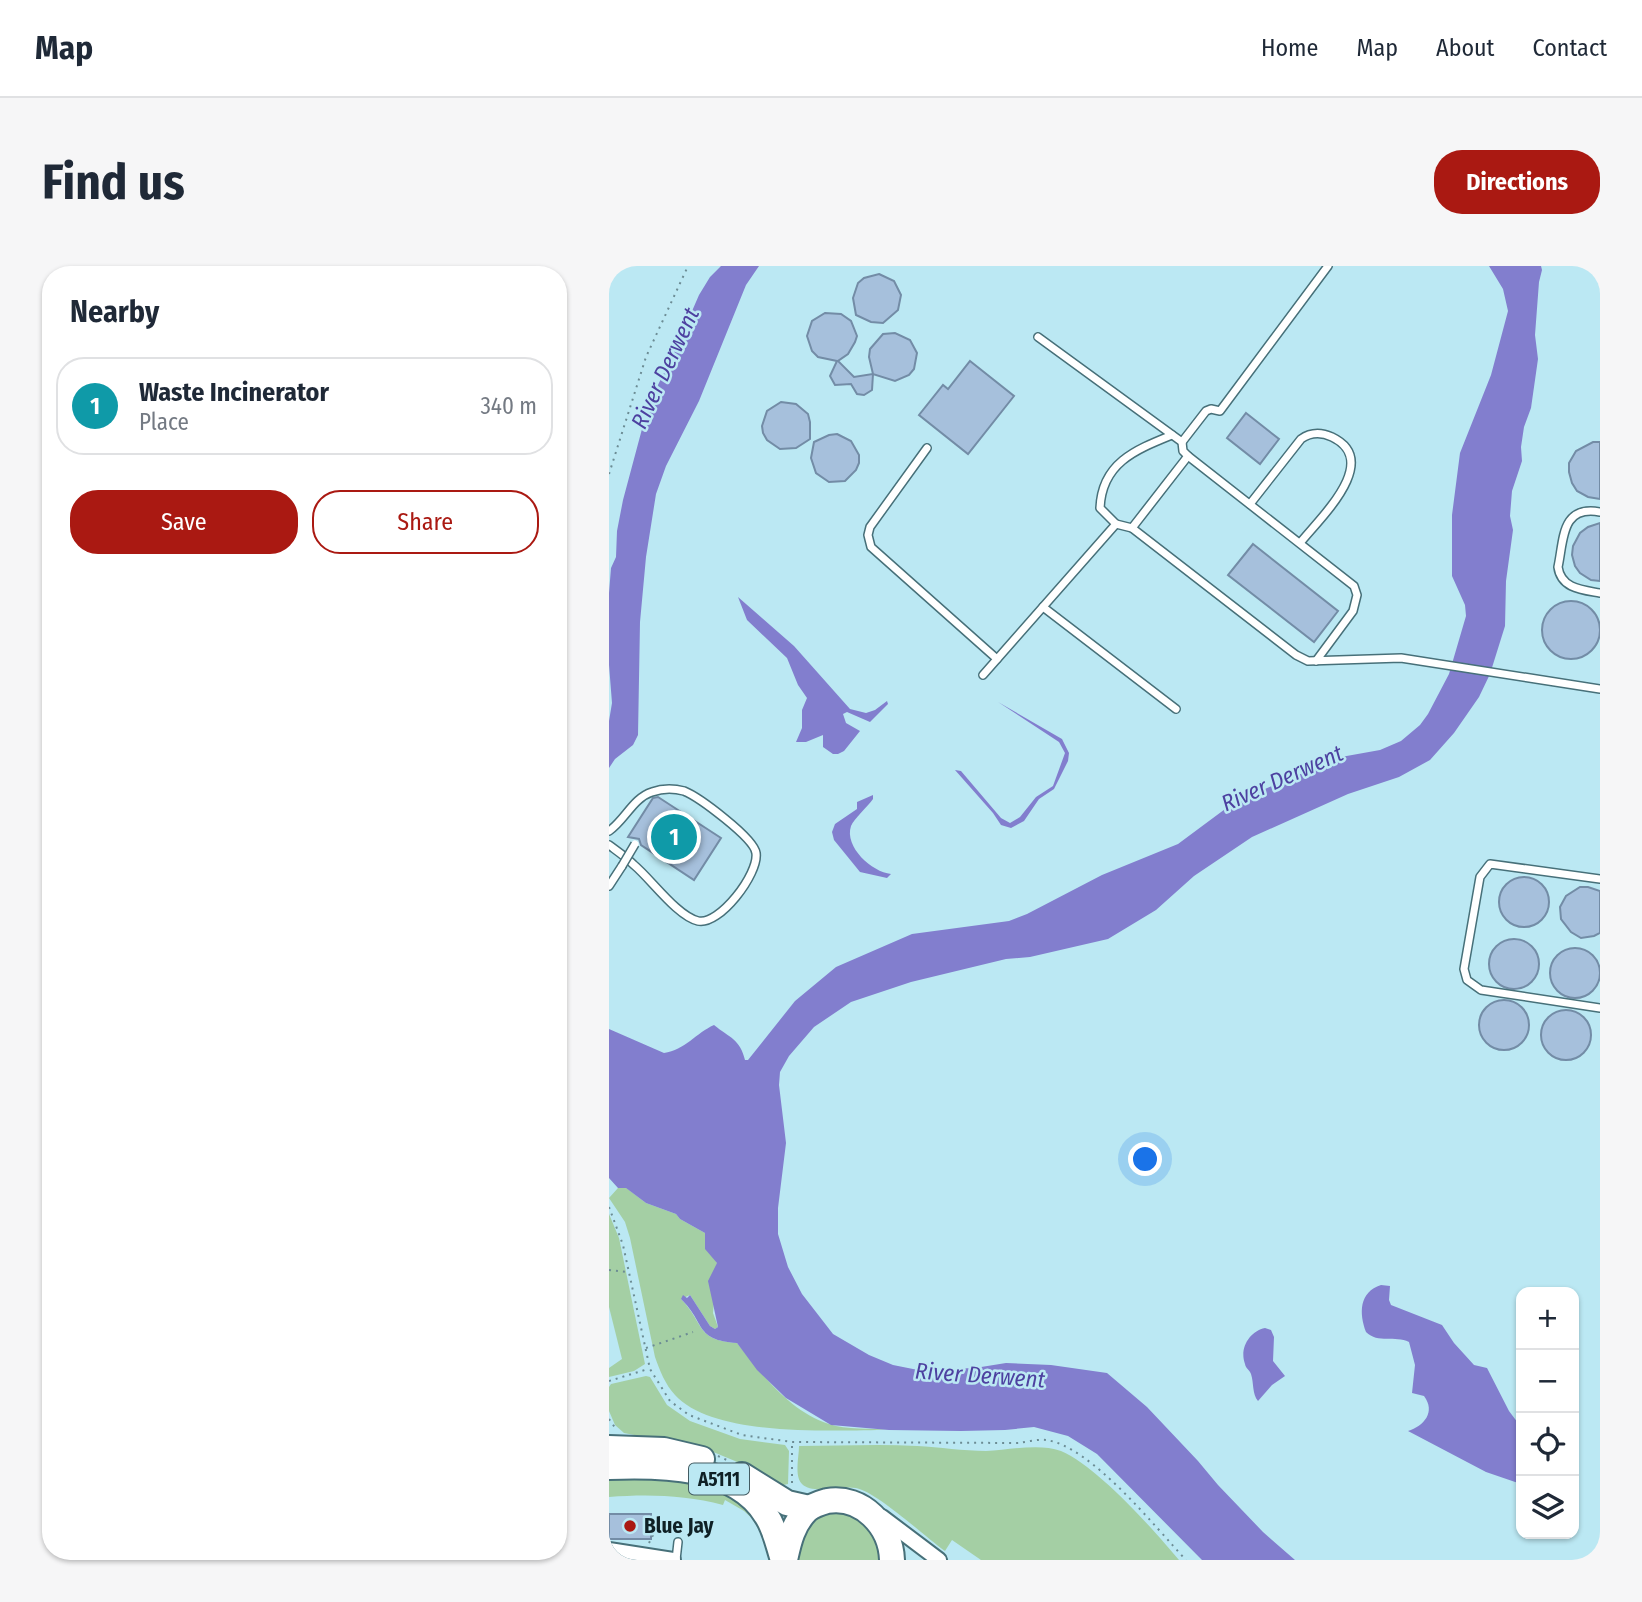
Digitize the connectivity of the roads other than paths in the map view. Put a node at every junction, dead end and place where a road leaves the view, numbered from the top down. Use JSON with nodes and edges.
{"nodes":[{"id":1,"x":1328,"y":266,"type":"edge"},
{"id":2,"x":1038,"y":337,"type":"dead end"},
{"id":3,"x":1172,"y":435,"type":"junction"},
{"id":4,"x":1182,"y":442,"type":"junction"},
{"id":5,"x":927,"y":448,"type":"dead end"},
{"id":6,"x":1188,"y":456,"type":"junction"},
{"id":7,"x":1250,"y":504,"type":"junction"},
{"id":8,"x":1600,"y":512,"type":"edge"},
{"id":9,"x":1116,"y":524,"type":"junction"},
{"id":10,"x":1132,"y":528,"type":"junction"},
{"id":11,"x":1300,"y":542,"type":"junction"},
{"id":12,"x":1600,"y":593,"type":"edge"},
{"id":13,"x":1043,"y":607,"type":"junction"},
{"id":14,"x":997,"y":659,"type":"junction"},
{"id":15,"x":1316,"y":661,"type":"junction"},
{"id":16,"x":983,"y":675,"type":"dead end"},
{"id":17,"x":1600,"y":689,"type":"edge"},
{"id":18,"x":1176,"y":709,"type":"dead end"},
{"id":19,"x":609,"y":831,"type":"edge"},
{"id":20,"x":635,"y":844,"type":"dead end"},
{"id":21,"x":609,"y":845,"type":"edge"},
{"id":22,"x":1600,"y":879,"type":"edge"},
{"id":23,"x":609,"y":886,"type":"edge"},
{"id":24,"x":1600,"y":1008,"type":"edge"},
{"id":25,"x":609,"y":1450,"type":"edge"},
{"id":26,"x":609,"y":1467,"type":"edge"},
{"id":27,"x":687,"y":1470,"type":"junction"},
{"id":28,"x":809,"y":1508,"type":"junction"},
{"id":29,"x":868,"y":1510,"type":"junction"},
{"id":30,"x":678,"y":1542,"type":"dead end"},
{"id":31,"x":612,"y":1554,"type":"edge"},
{"id":32,"x":674,"y":1560,"type":"edge"},
{"id":33,"x":784,"y":1560,"type":"edge"},
{"id":34,"x":892,"y":1560,"type":"edge"},
{"id":35,"x":939,"y":1560,"type":"edge"}],
"edges":[{"from":1,"to":4,"type":"lane"},
{"from":2,"to":3,"type":"lane"},
{"from":3,"to":4,"type":"lane"},
{"from":3,"to":9,"type":"lane"},
{"from":4,"to":6,"type":"lane"},
{"from":5,"to":14,"type":"lane"},
{"from":6,"to":7,"type":"lane"},
{"from":6,"to":10,"type":"lane"},
{"from":7,"to":11,"type":"lane"},
{"from":7,"to":11,"type":"lane"},
{"from":8,"to":12,"type":"lane"},
{"from":9,"to":10,"type":"lane"},
{"from":9,"to":13,"type":"lane"},
{"from":10,"to":15,"type":"lane"},
{"from":11,"to":15,"type":"lane"},
{"from":13,"to":14,"type":"lane"},
{"from":13,"to":18,"type":"lane"},
{"from":14,"to":16,"type":"lane"},
{"from":15,"to":17,"type":"lane"},
{"from":19,"to":21,"type":"lane"},
{"from":20,"to":23,"type":"lane","bridge":true},
{"from":22,"to":24,"type":"lane"},
{"from":25,"to":27,"type":"street"},
{"from":25,"to":28,"type":"highway","number":"A5111"},
{"from":26,"to":27,"type":"highway","number":"A5111"},
{"from":27,"to":33,"type":"highway","number":"A5111"},
{"from":28,"to":29,"type":"highway"},
{"from":28,"to":33,"type":"highway"},
{"from":29,"to":34,"type":"highway"},
{"from":29,"to":35,"type":"street"},
{"from":30,"to":32,"type":"lane"},
{"from":31,"to":32,"type":"street"}]}
